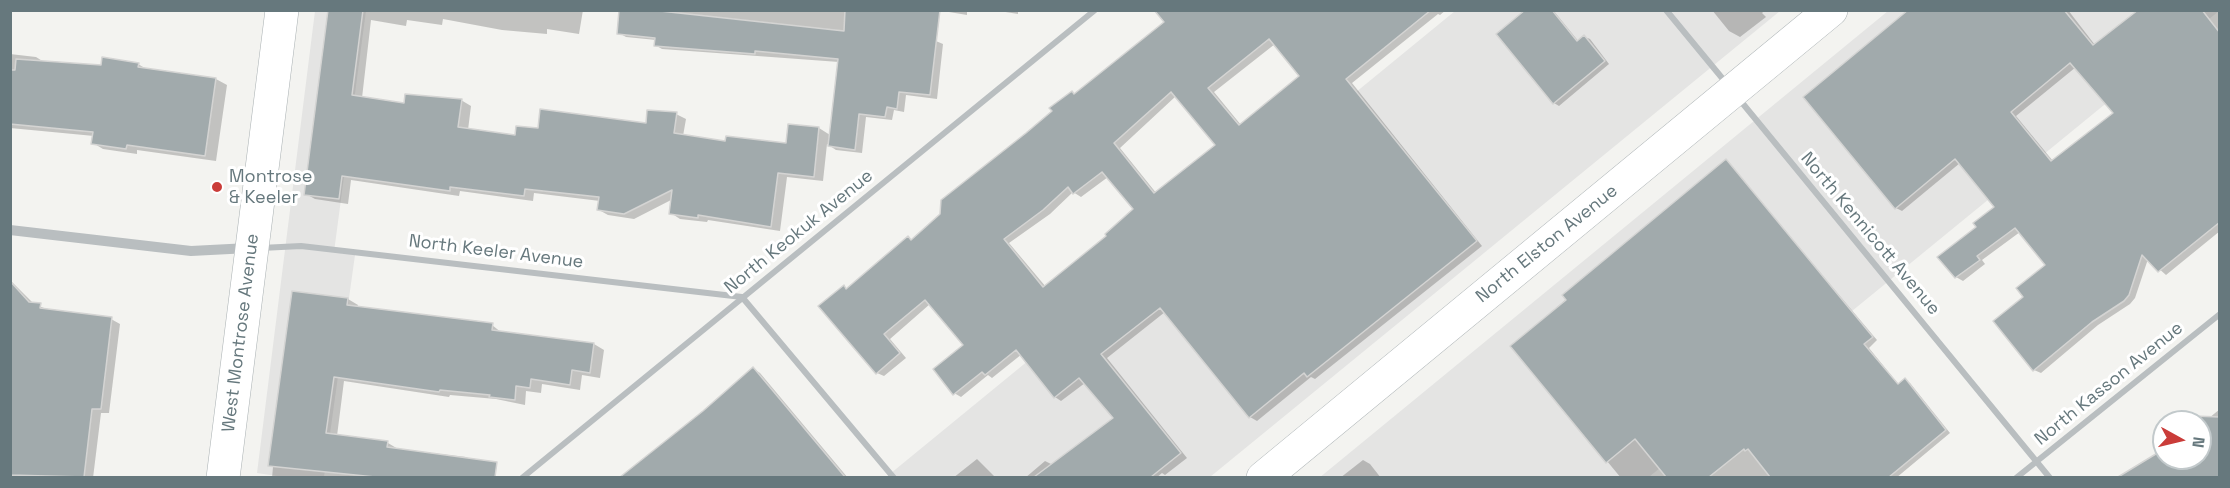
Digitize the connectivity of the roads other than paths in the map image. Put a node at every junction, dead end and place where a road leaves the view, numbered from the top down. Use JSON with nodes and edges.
{"nodes":[{"id":1,"x":282,"y":10,"type":"edge"},
{"id":2,"x":1095,"y":10,"type":"edge"},
{"id":3,"x":1666,"y":10,"type":"edge"},
{"id":4,"x":1832,"y":10,"type":"edge"},
{"id":5,"x":1733,"y":91,"type":"junction"},
{"id":6,"x":10,"y":230,"type":"edge"},
{"id":7,"x":252,"y":248,"type":"junction"},
{"id":8,"x":742,"y":297,"type":"junction"},
{"id":9,"x":2220,"y":314,"type":"edge"},
{"id":10,"x":2037,"y":461,"type":"junction"},
{"id":11,"x":223,"y":477,"type":"edge"},
{"id":12,"x":522,"y":477,"type":"edge"},
{"id":13,"x":894,"y":477,"type":"edge"},
{"id":14,"x":1263,"y":477,"type":"edge"},
{"id":15,"x":2016,"y":477,"type":"edge"},
{"id":16,"x":2050,"y":477,"type":"edge"}],
"edges":[{"from":1,"to":7,"type":"main road","name":"West Montrose Avenue"},
{"from":2,"to":8,"type":"street","name":"North Keokuk Avenue"},
{"from":3,"to":5,"type":"street","name":"North Kennicott Avenue"},
{"from":4,"to":5,"type":"main road","name":"North Elston Avenue"},
{"from":5,"to":10,"type":"street","name":"North Kennicott Avenue"},
{"from":5,"to":14,"type":"main road","name":"North Elston Avenue"},
{"from":6,"to":7,"type":"street","name":"North Keeler Avenue"},
{"from":7,"to":8,"type":"street","name":"North Keeler Avenue"},
{"from":7,"to":11,"type":"main road","name":"West Montrose Avenue"},
{"from":8,"to":12,"type":"street","name":"North Keokuk Avenue"},
{"from":8,"to":13,"type":"street"},
{"from":9,"to":10,"type":"street","name":"North Kasson Avenue"},
{"from":10,"to":15,"type":"street","name":"North Kasson Avenue"},
{"from":10,"to":16,"type":"street","name":"North Kennicott Avenue"}]}
